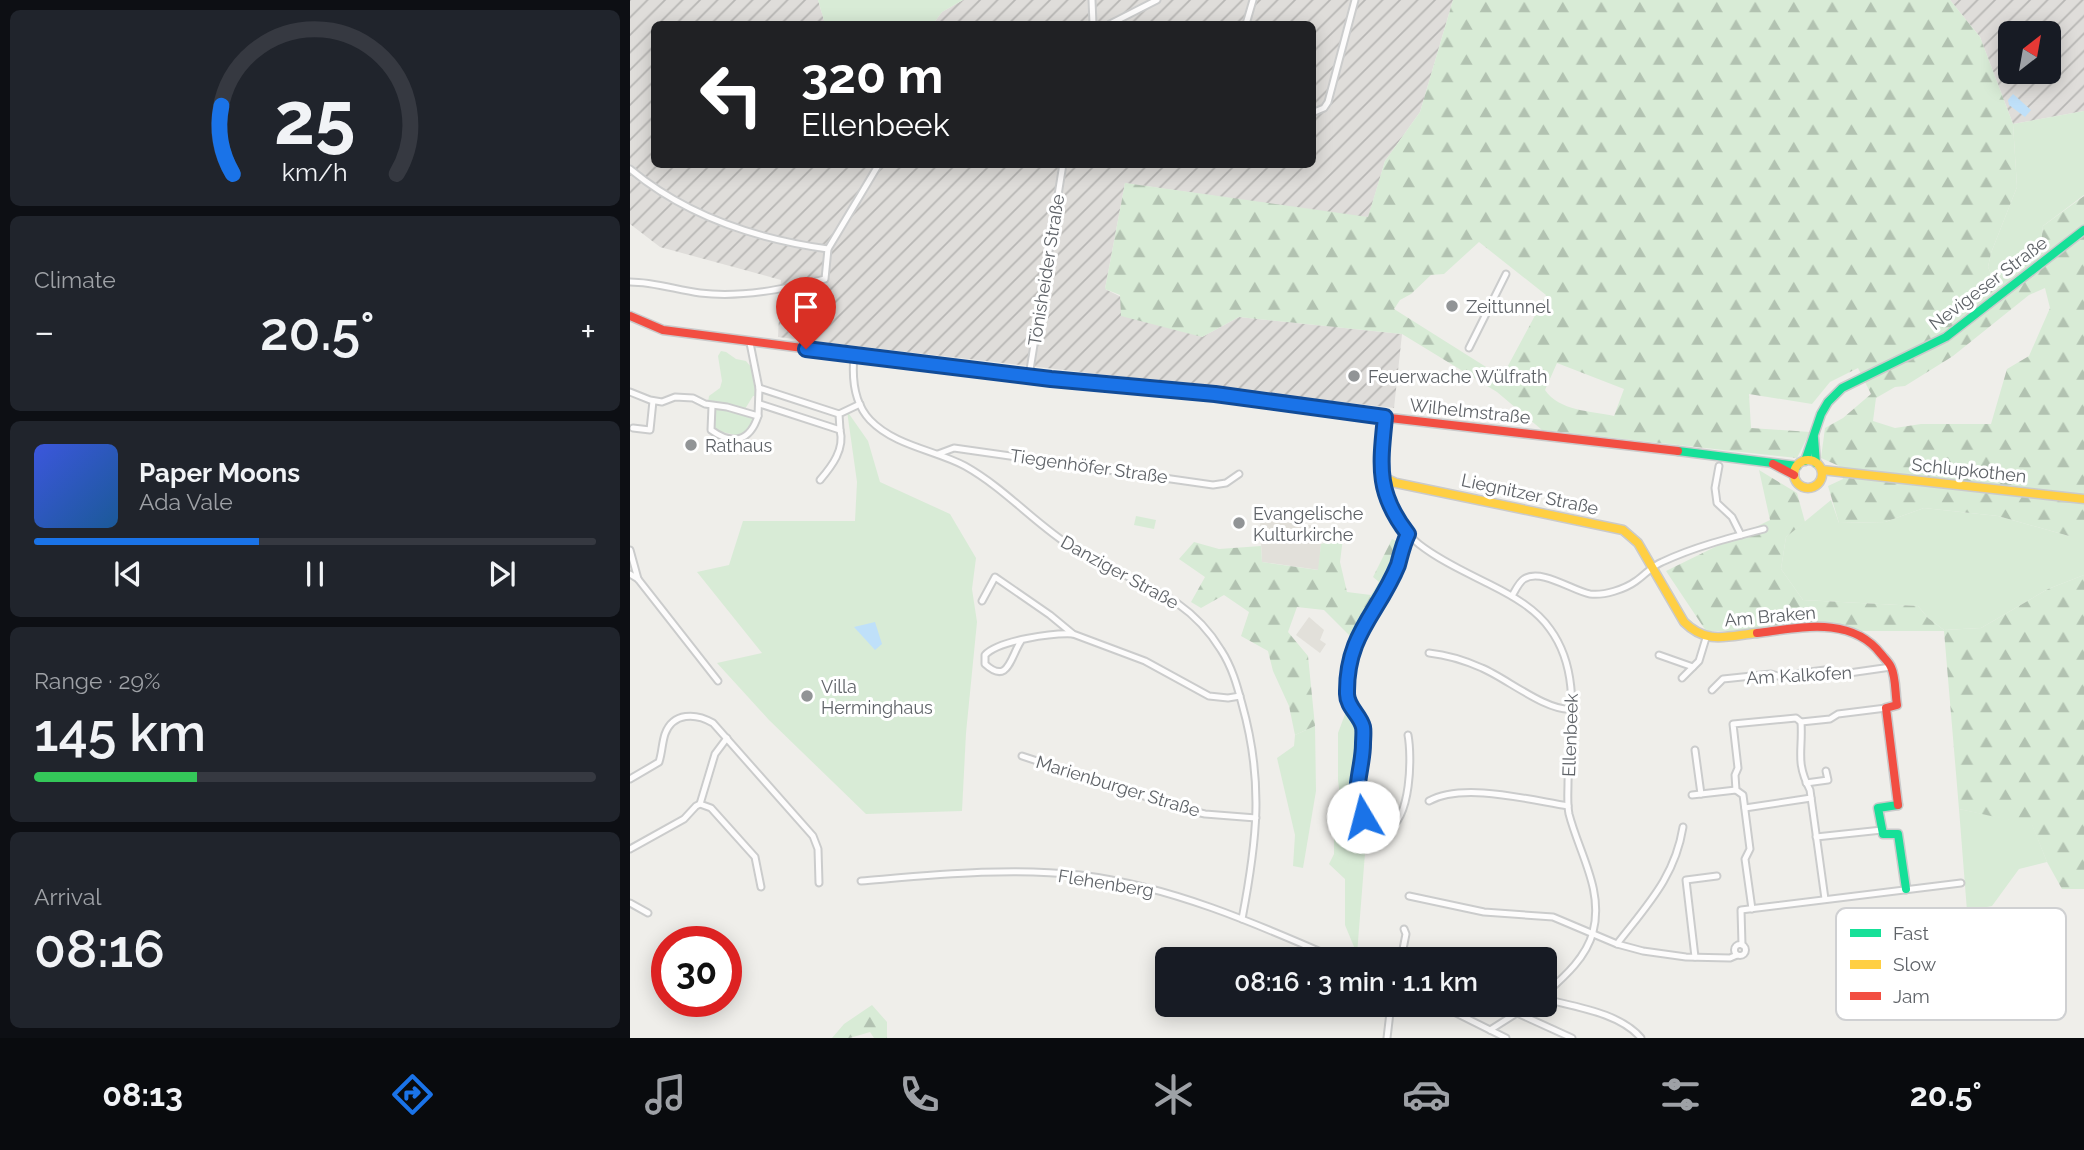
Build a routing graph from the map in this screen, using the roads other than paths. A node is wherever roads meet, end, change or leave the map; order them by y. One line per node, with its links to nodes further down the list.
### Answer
1 (1092, 0): 5 (street)
2 (1157, 0): 6 (street)
3 (1253, 0): 7 (street)
4 (1355, 0): 8 (street)
5 (1093, 21)
6 (1116, 21)
7 (1247, 21)
8 (1316, 111)
9 (877, 168): 13 (street)
10 (1062, 168): 20 (street, Tönisheider Straße)
11 (630, 169): 13 (street)
12 (2084, 230): 32 (main road, Nevigeser Straße)
13 (828, 249): 15 (street)
14 (1506, 274): 18 (street)
15 (630, 282)
16 (632, 319): 17 (main road, Wilhelmstraße)
17 (750, 343): 19 (main road, Wilhelmstraße); 21 (street)
18 (1469, 348)
19 (855, 355): 20 (main road, Wilhelmstraße); 25 (street)
20 (1028, 376): 29 (main road, Wilhelmstraße)
21 (759, 388): 24 (street); 27 (street)
22 (630, 392): 23 (street)
23 (653, 401): 26 (street); 30 (street)
24 (760, 404): 28 (street); 31 (street)
25 (860, 404): 27 (street); 33 (street, Danziger Straße)
26 (712, 406): 28 (street); 28 (street)
27 (839, 414): 31 (street)
28 (758, 416)
29 (1385, 417): 34 (main road, Wilhelmstraße); 38 (street, Ellenbeek)
30 (633, 428)
31 (840, 430): 39 (street)
32 (1813, 441): 34 (main road, Nevigeser Straße); 36 (main road, Nevigeser Straße)
33 (938, 454): 37 (street, Tiegenhöfer Straße); 60 (street, Danziger Straße)
34 (1800, 465): 36 (main road); 36 (main road)
35 (1719, 466): 43 (street)
36 (1819, 467): 40 (main road, Schlupkothen)
37 (1239, 474)
38 (1382, 477): 42 (street, Ellenbeek); 45 (main road, Liegnitzer Straße)
39 (820, 480)
40 (2084, 499)
41 (1764, 529): 43 (street)
42 (1408, 534): 48 (street, Ellenbeek); 64 (street)
43 (1741, 535): 45 (street)
44 (630, 550): 47 (street)
45 (1652, 568): 48 (street); 51 (main road, Am Braken)
46 (630, 574): 47 (street)
47 (638, 579): 58 (street)
48 (1511, 596): 62 (street, Ellenbeek)
49 (982, 601): 50 (street)
50 (1073, 634): 52 (street); 60 (street)
51 (1706, 638): 55 (street, Am Braken); 56 (main road, Am Braken)
52 (1021, 642): 52 (street)
53 (1429, 653): 62 (street)
54 (1659, 655): 55 (street)
55 (1693, 667): 57 (street, Am Braken)
56 (1891, 667): 59 (street, Am Kalkofen); 61 (main road)
57 (1682, 678)
58 (718, 681)
59 (1712, 690)
60 (1240, 696): 79 (street, Danziger Straße)
61 (1886, 708): 63 (street); 81 (main road)
62 (1572, 709): 77 (street, Ellenbeek)
63 (1801, 722): 70 (street); 71 (street)
64 (1408, 735)
65 (727, 738): 69 (street); 76 (street); 86 (street)
66 (1695, 750): 72 (street)
67 (1023, 756): 79 (street, Marienburger Straße)
68 (1826, 771): 70 (street)
69 (630, 779)
70 (1806, 783): 74 (street)
71 (1736, 790): 72 (street); 78 (street)
72 (1701, 794): 73 (street)
73 (1692, 795)
74 (1811, 797): 78 (street); 82 (street)
75 (1429, 801): 77 (street)
76 (700, 804): 83 (street); 88 (street)
77 (1568, 806): 97 (street, Ellenbeek)
78 (1745, 808): 93 (street)
79 (1256, 818): 95 (street, Danziger Straße)
80 (1683, 827): 98 (street)
81 (1882, 830): 82 (street); 89 (main road)
82 (1816, 837): 91 (street)
83 (630, 849)
84 (1717, 876): 101 (street)
85 (861, 881): 95 (street, Flehenberg)
86 (819, 883)
87 (1961, 883): 89 (street)
88 (761, 887)
89 (1906, 889): 91 (street)
90 (1409, 896): 97 (street)
91 (1825, 900): 93 (street)
92 (630, 903): 94 (street)
93 (1752, 909): 101 (street)
94 (648, 913)
95 (1242, 919): 99 (street, Flehenberg)
96 (1404, 929): 100 (street)
97 (1593, 932): 98 (street); 102 (street, Ellenbeek)
98 (1617, 944): 101 (street)
99 (1309, 947)
100 (1403, 947)
101 (1695, 957)
102 (1557, 985)
103 (1557, 1001): 112 (street, Ellenbeek)
104 (1389, 1017): 109 (street)
105 (1464, 1017): 108 (street)
106 (1511, 1017): 108 (street)
107 (1526, 1017): 111 (street)
108 (1490, 1030): 110 (street)
109 (1387, 1038)
110 (1506, 1038)
111 (1572, 1038)
112 (1641, 1038)

